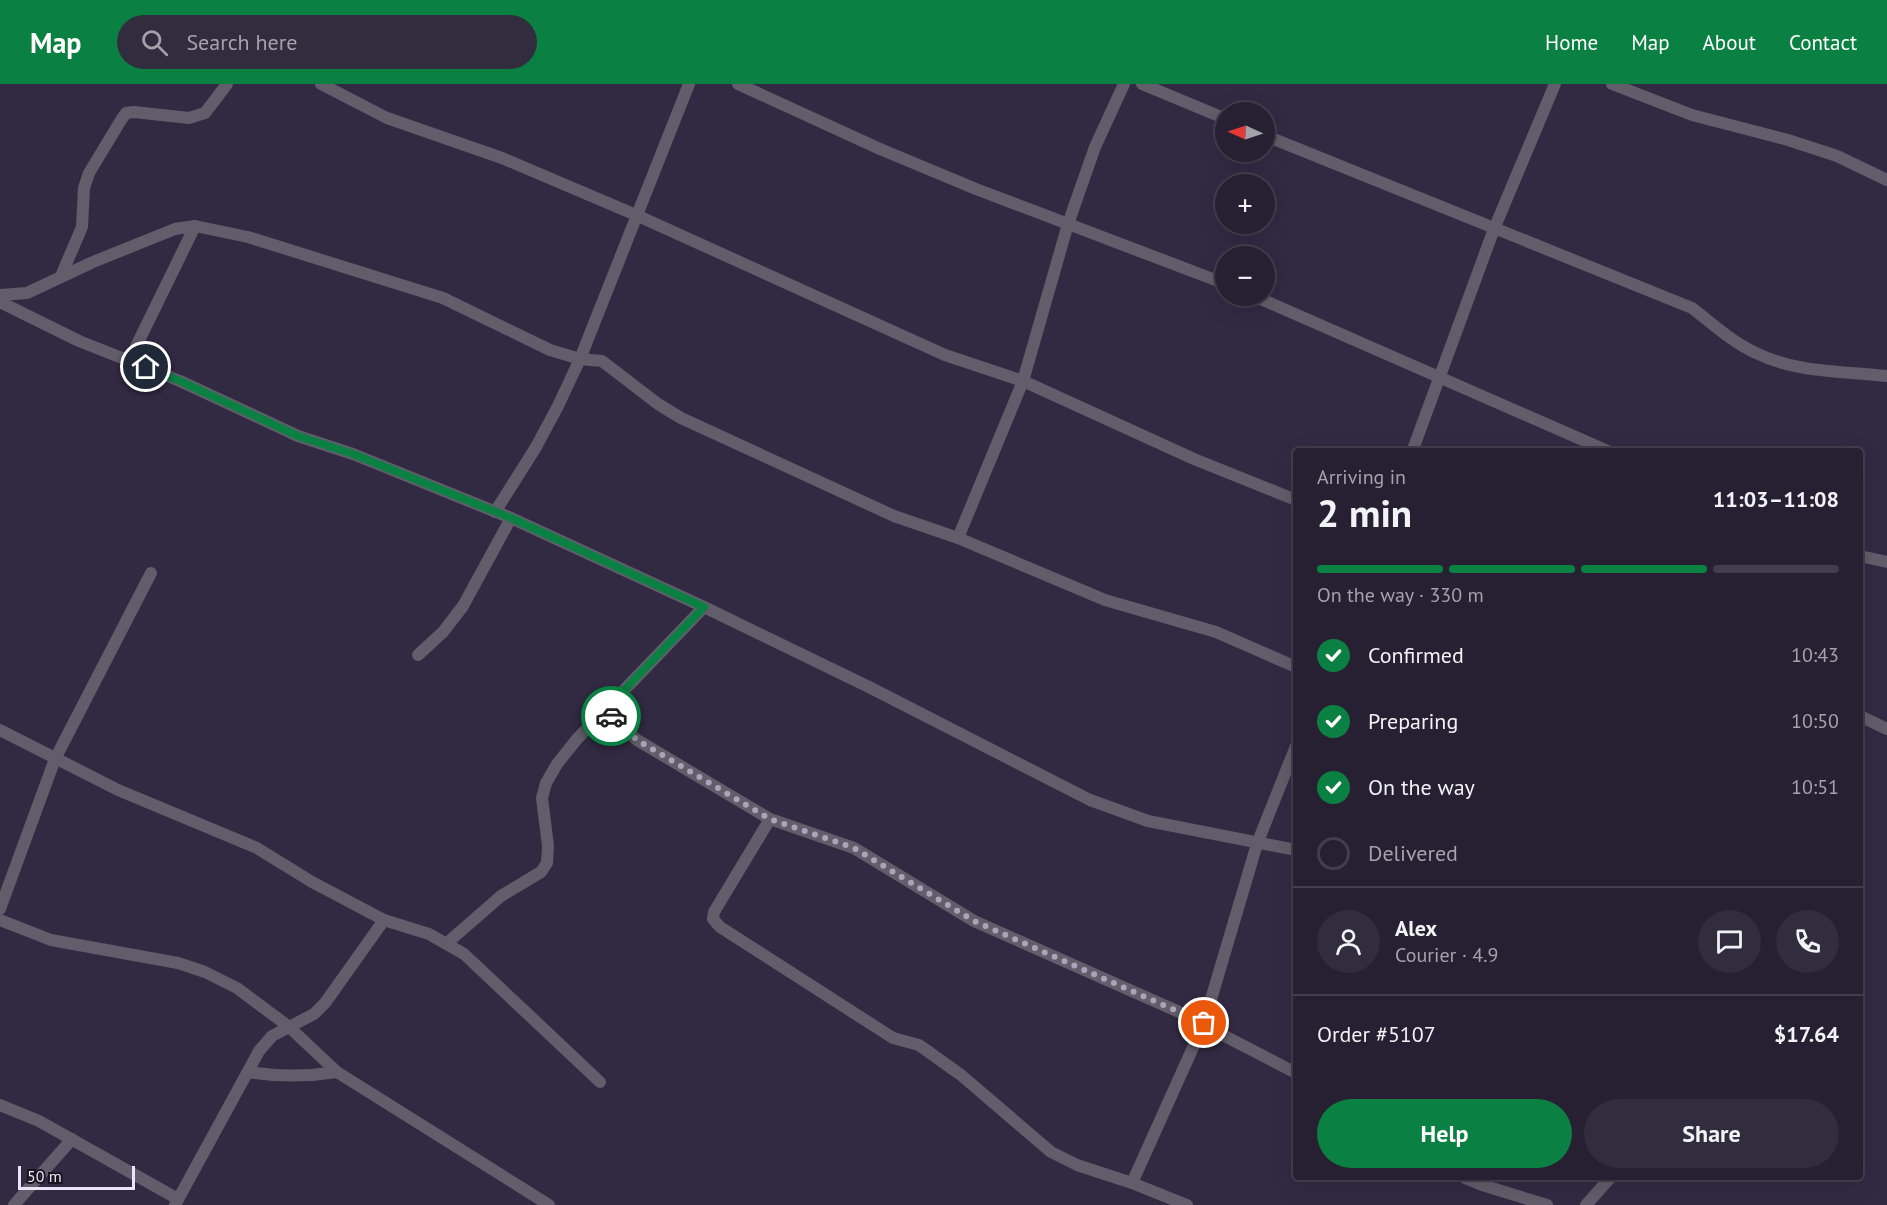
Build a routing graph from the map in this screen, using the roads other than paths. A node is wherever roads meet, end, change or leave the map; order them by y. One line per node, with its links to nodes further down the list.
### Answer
1 (227, 84): 16 (street)
2 (321, 84): 12 (street)
3 (689, 84): 12 (street)
4 (738, 84): 13 (street)
5 (1124, 84): 13 (street)
6 (1142, 84): 9 (street)
7 (1555, 84): 15 (street)
8 (1612, 84): 11 (street)
9 (1215, 114)
10 (1275, 139): 15 (street)
11 (1887, 180)
12 (636, 215): 21 (street); 25 (street)
13 (1068, 224): 17 (street); 25 (street)
14 (195, 226): 16 (street); 21 (street); 22 (street)
15 (1494, 229): 23 (street); 24 (street)
16 (62, 276): 18 (street)
17 (1215, 280)
18 (0, 295)
19 (0, 302): 22 (street)
20 (1275, 305): 24 (street)
21 (580, 358): 29 (street); 31 (street)
22 (129, 361): 29 (street)
23 (1887, 376)
24 (1438, 378): 26 (street); 27 (street)
25 (1023, 381): 28 (street); 31 (street)
26 (1413, 448)
27 (1601, 448)
28 (1293, 499)
29 (495, 512): 30 (street)
30 (511, 518): 35 (street); 36 (street)
31 (958, 538): 37 (street)
32 (1863, 557): 33 (street)
33 (1887, 562)
34 (151, 573): 43 (street)
35 (704, 607): 38 (street); 45 (street)
36 (418, 656)
37 (1293, 667)
38 (604, 711): 44 (street); 50 (street)
39 (1863, 717): 40 (street)
40 (1887, 729)
41 (0, 730): 43 (street)
42 (1293, 754): 45 (street)
43 (55, 759): 47 (street); 49 (street)
44 (770, 819): 51 (street); 61 (street)
45 (1257, 844): 46 (street); 51 (street)
46 (1293, 850)
47 (0, 909)
48 (0, 920): 52 (street)
49 (384, 920): 50 (street); 52 (street)
50 (447, 943): 56 (street)
51 (1204, 1023): 53 (street); 61 (street)
52 (288, 1026): 54 (street); 55 (street)
53 (1293, 1071)
54 (248, 1072): 55 (street); 62 (street)
55 (337, 1072): 64 (street)
56 (600, 1082)
57 (0, 1105): 58 (street)
58 (72, 1139): 62 (street); 63 (street)
59 (1470, 1180): 66 (street)
60 (1608, 1180): 67 (street)
61 (1132, 1183): 65 (street)
62 (176, 1202)
63 (14, 1205)
64 (549, 1205)
65 (1187, 1205)
66 (1547, 1205)
67 (1586, 1205)

